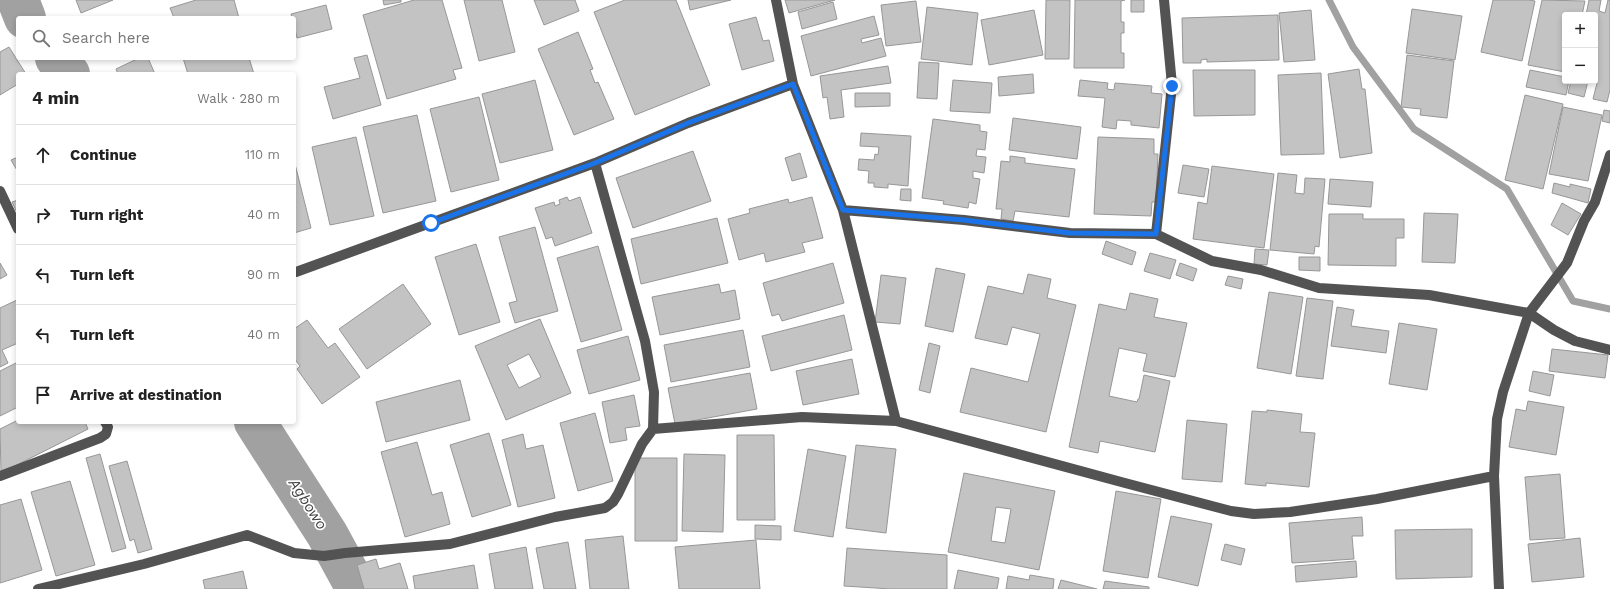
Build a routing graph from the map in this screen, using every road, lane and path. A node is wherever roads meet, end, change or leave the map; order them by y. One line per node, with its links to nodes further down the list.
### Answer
1 (776, 0): 3 (street)
2 (1164, 0): 9 (street)
3 (793, 84): 5 (street); 7 (street)
4 (1610, 155): 11 (street)
5 (595, 163): 10 (street); 15 (street)
6 (0, 191): 8 (street)
7 (843, 210): 9 (street); 13 (street)
8 (16, 225)
9 (1156, 234): 11 (street)
10 (296, 272)
11 (1529, 313): 12 (street); 17 (street)
12 (1610, 350)
13 (896, 421): 15 (street); 17 (street)
14 (106, 424): 16 (street)
15 (653, 429): 18 (street)
16 (0, 476)
17 (1494, 476): 19 (street)
18 (38, 589)
19 (1499, 589)

